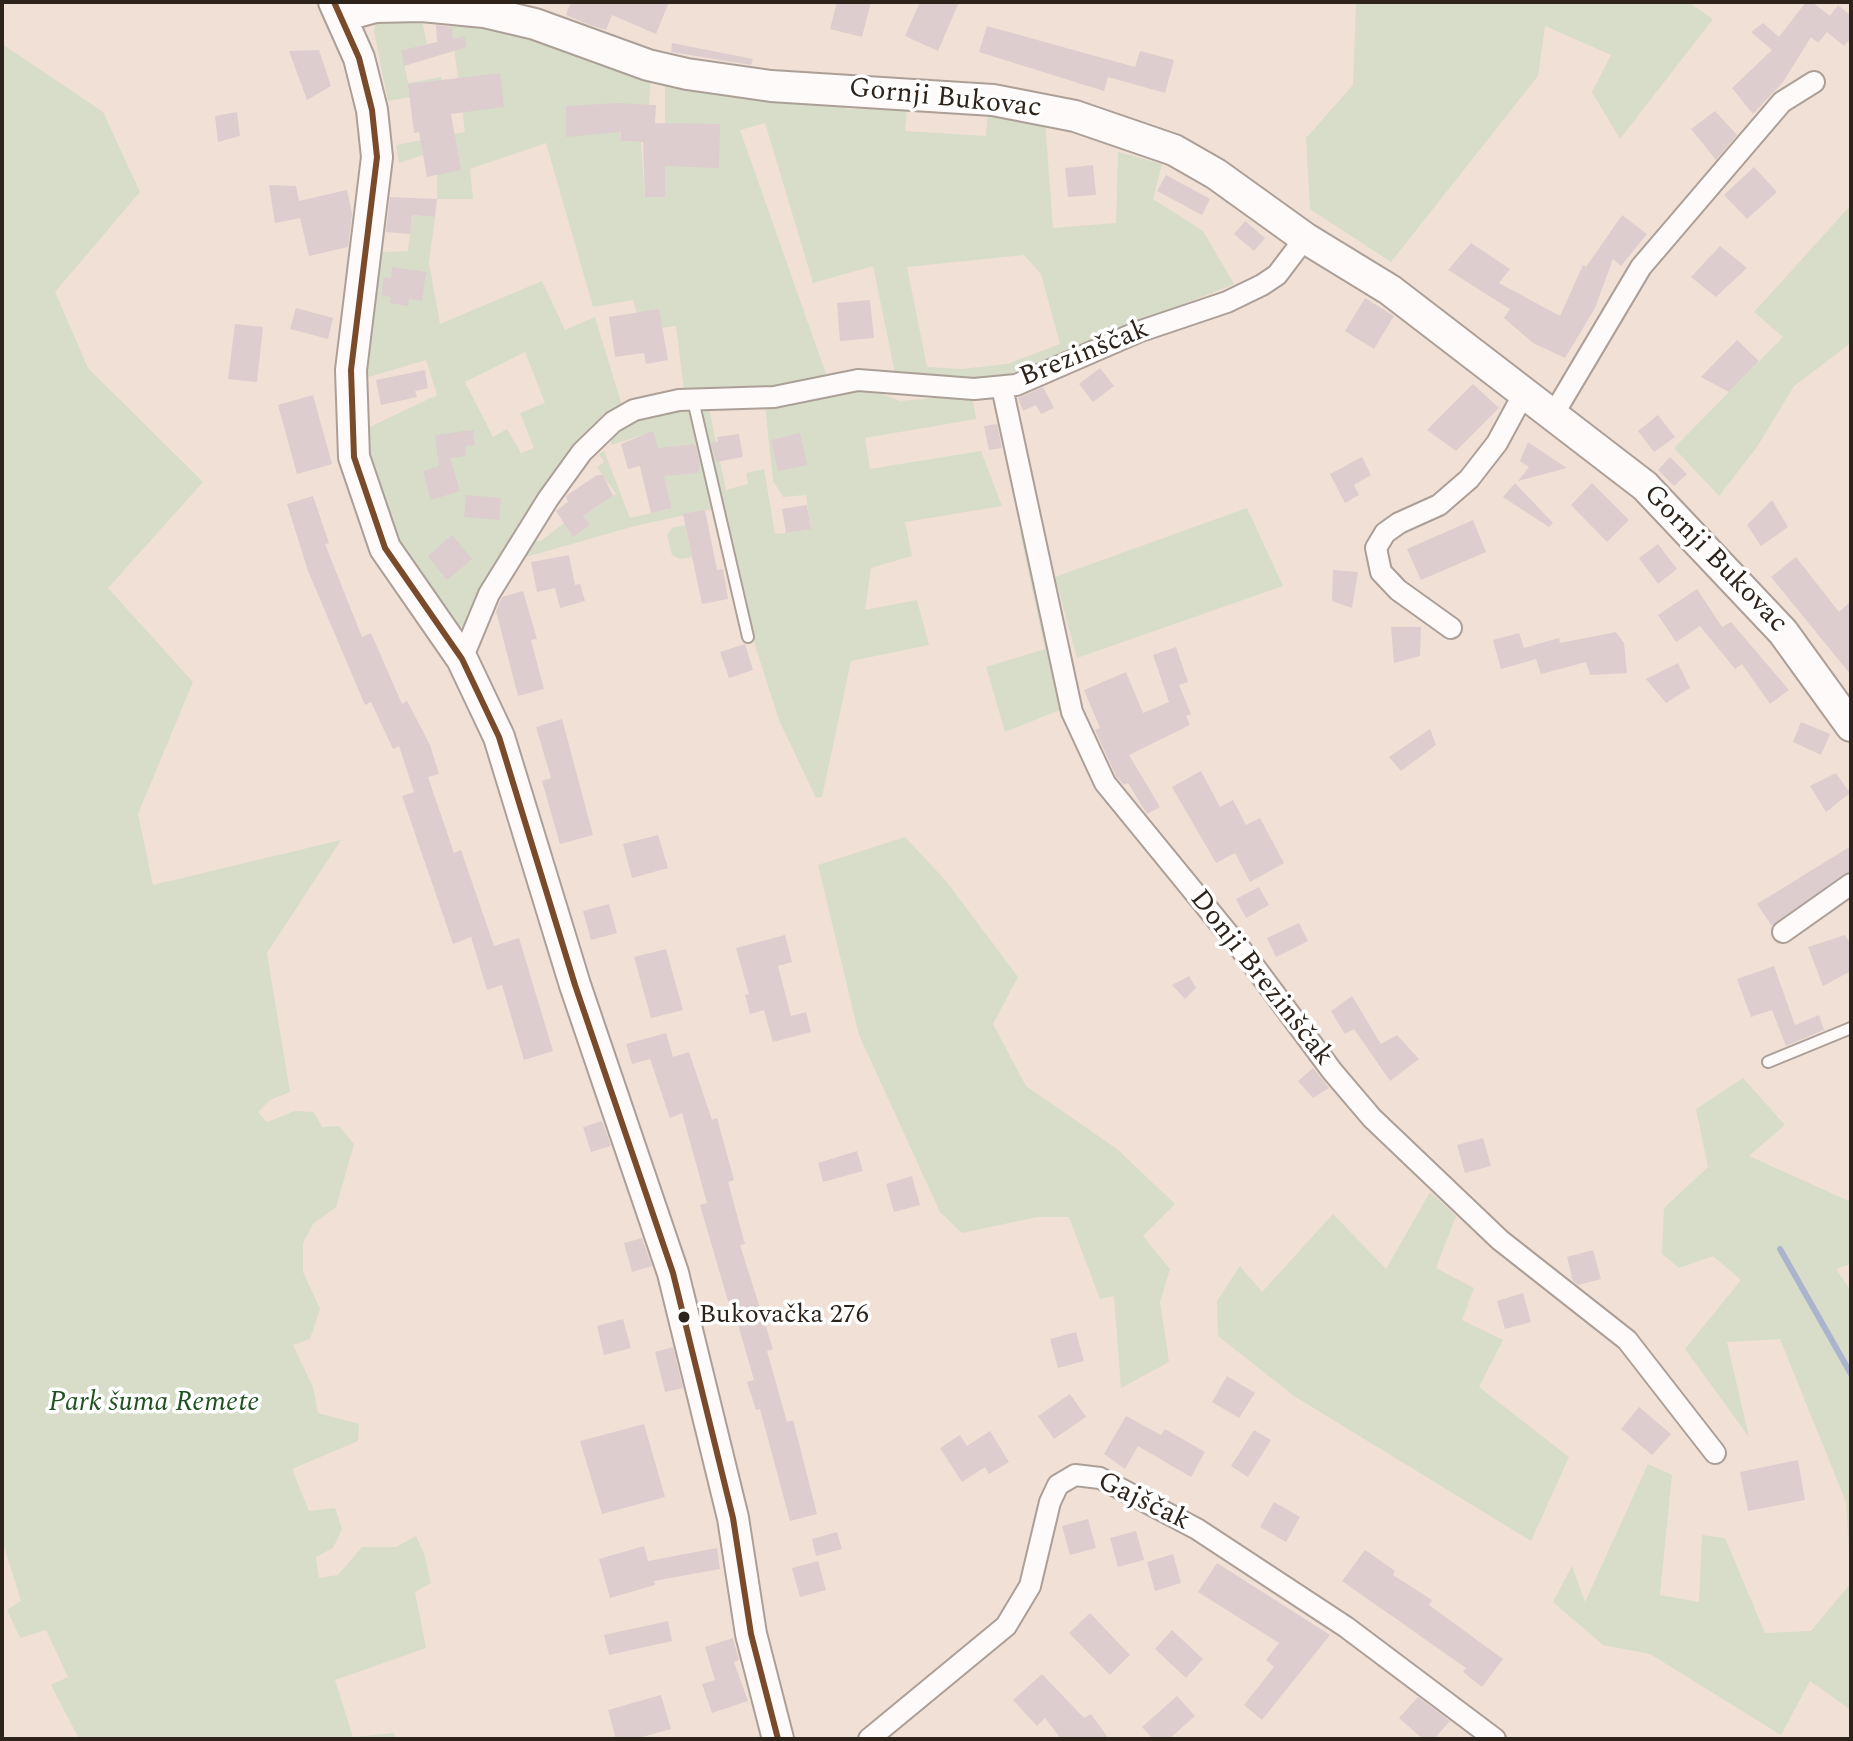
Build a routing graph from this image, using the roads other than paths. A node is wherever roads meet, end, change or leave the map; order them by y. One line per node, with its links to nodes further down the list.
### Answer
1 (338, 9): 3 (main road, Gornji Bukovac); 10 (main road)
2 (1814, 82): 7 (street)
3 (1305, 238): 4 (street, Brezinščak); 5 (main road, Gornji Bukovac)
4 (1002, 387): 6 (street, Brezinščak); 16 (street, Donji Brezinščak)
5 (1524, 393): 7 (main road, Gornji Bukovac); 8 (street)
6 (693, 400): 9 (lane); 10 (street, Brezinščak)
7 (1553, 415): 11 (main road, Gornji Bukovac)
8 (1451, 628)
9 (748, 637)
10 (462, 659): 17 (main road)
11 (1851, 726)
12 (1851, 884): 13 (street)
13 (1783, 932)
14 (1851, 1028): 15 (lane)
15 (1768, 1062)
16 (1715, 1453)
17 (778, 1739)
18 (869, 1739): 19 (street, Gajščak)
19 (1495, 1739)

